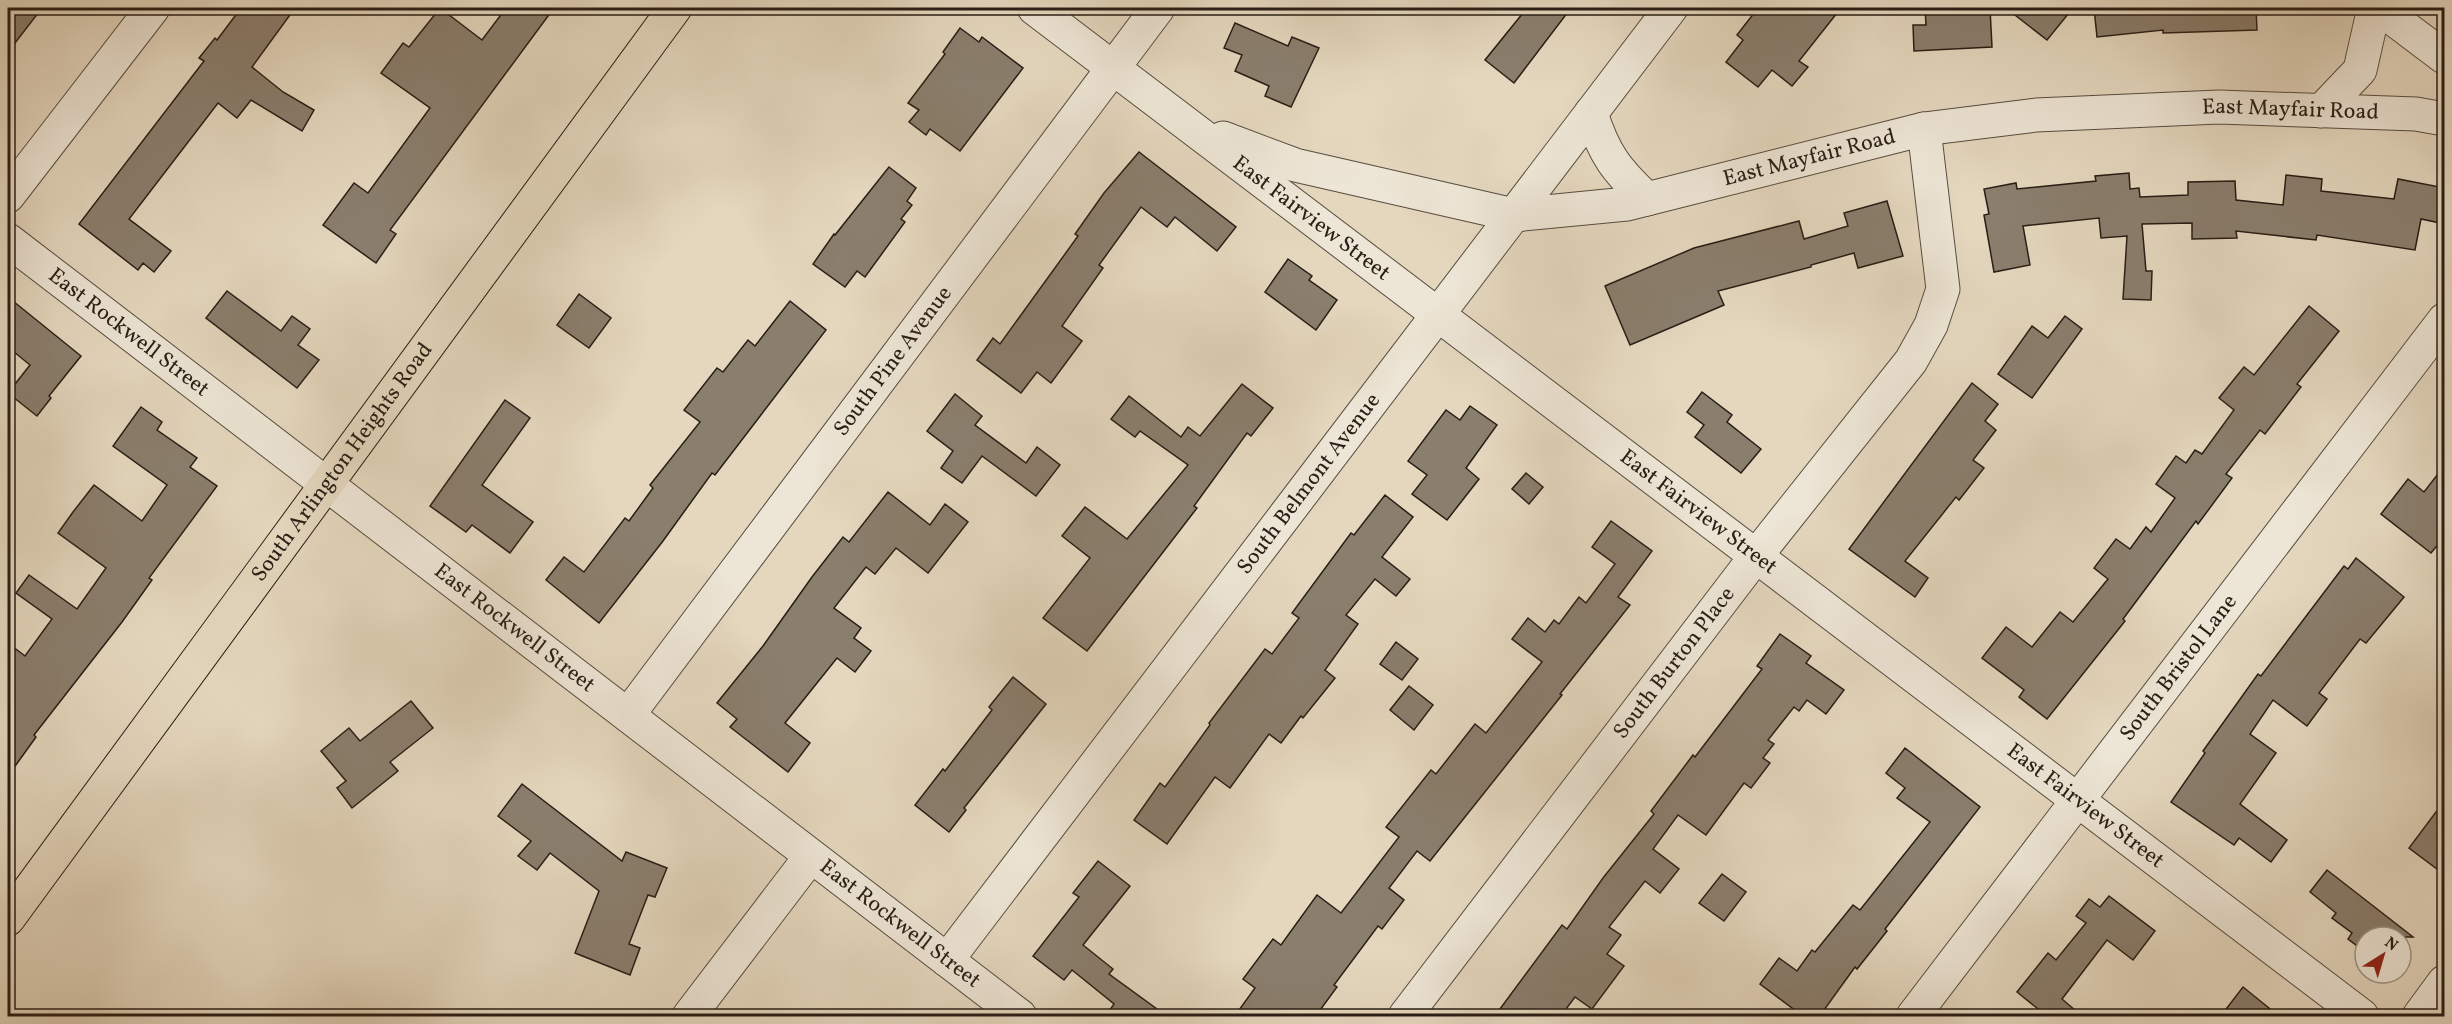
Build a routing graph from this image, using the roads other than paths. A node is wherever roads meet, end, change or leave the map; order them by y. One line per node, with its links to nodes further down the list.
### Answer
1 (153, 8): 15 (street)
2 (675, 8): 21 (main road, South Arlington Heights Road)
3 (1034, 8): 9 (street, East Fairview Street)
4 (1158, 8): 9 (street, South Pine Avenue)
5 (1671, 8): 11 (street, South Belmont Avenue)
6 (2374, 8): 10 (street)
7 (2379, 8): 8 (street)
8 (2445, 57)
9 (1112, 67): 13 (street, East Fairview Street); 23 (street, South Pine Avenue)
10 (2321, 111): 12 (street, East Mayfair Road); 14 (street, East Mayfair Road)
11 (1592, 113): 16 (street); 17 (street, South Belmont Avenue)
12 (2445, 118)
13 (1187, 124): 17 (street, East Mayfair Road); 19 (street, East Fairview Street)
14 (1924, 129): 16 (street, East Mayfair Road); 22 (street, South Burton Place)
15 (8, 196)
16 (1647, 199): 17 (street, East Mayfair Road)
17 (1514, 214): 19 (street, South Belmont Avenue)
18 (8, 240): 21 (street, East Rockwell Street)
19 (1439, 315): 22 (street, East Fairview Street); 27 (street, South Belmont Avenue)
20 (2445, 320): 24 (street, South Bristol Lane)
21 (326, 484): 23 (street, East Rockwell Street); 26 (main road, South Arlington Heights Road)
22 (1756, 556): 24 (street, East Fairview Street); 31 (street, South Burton Place)
23 (628, 715): 25 (street, East Rockwell Street)
24 (2078, 801): 32 (street, South Bristol Lane); 33 (street, East Fairview Street)
25 (811, 856): 27 (street, East Rockwell Street); 29 (street)
26 (8, 919)
27 (947, 960): 30 (street, East Rockwell Street)
28 (2445, 982): 34 (street)
29 (689, 1017)
30 (1020, 1017)
31 (1405, 1017)
32 (1913, 1017)
33 (2362, 1017)
34 (2419, 1017)

